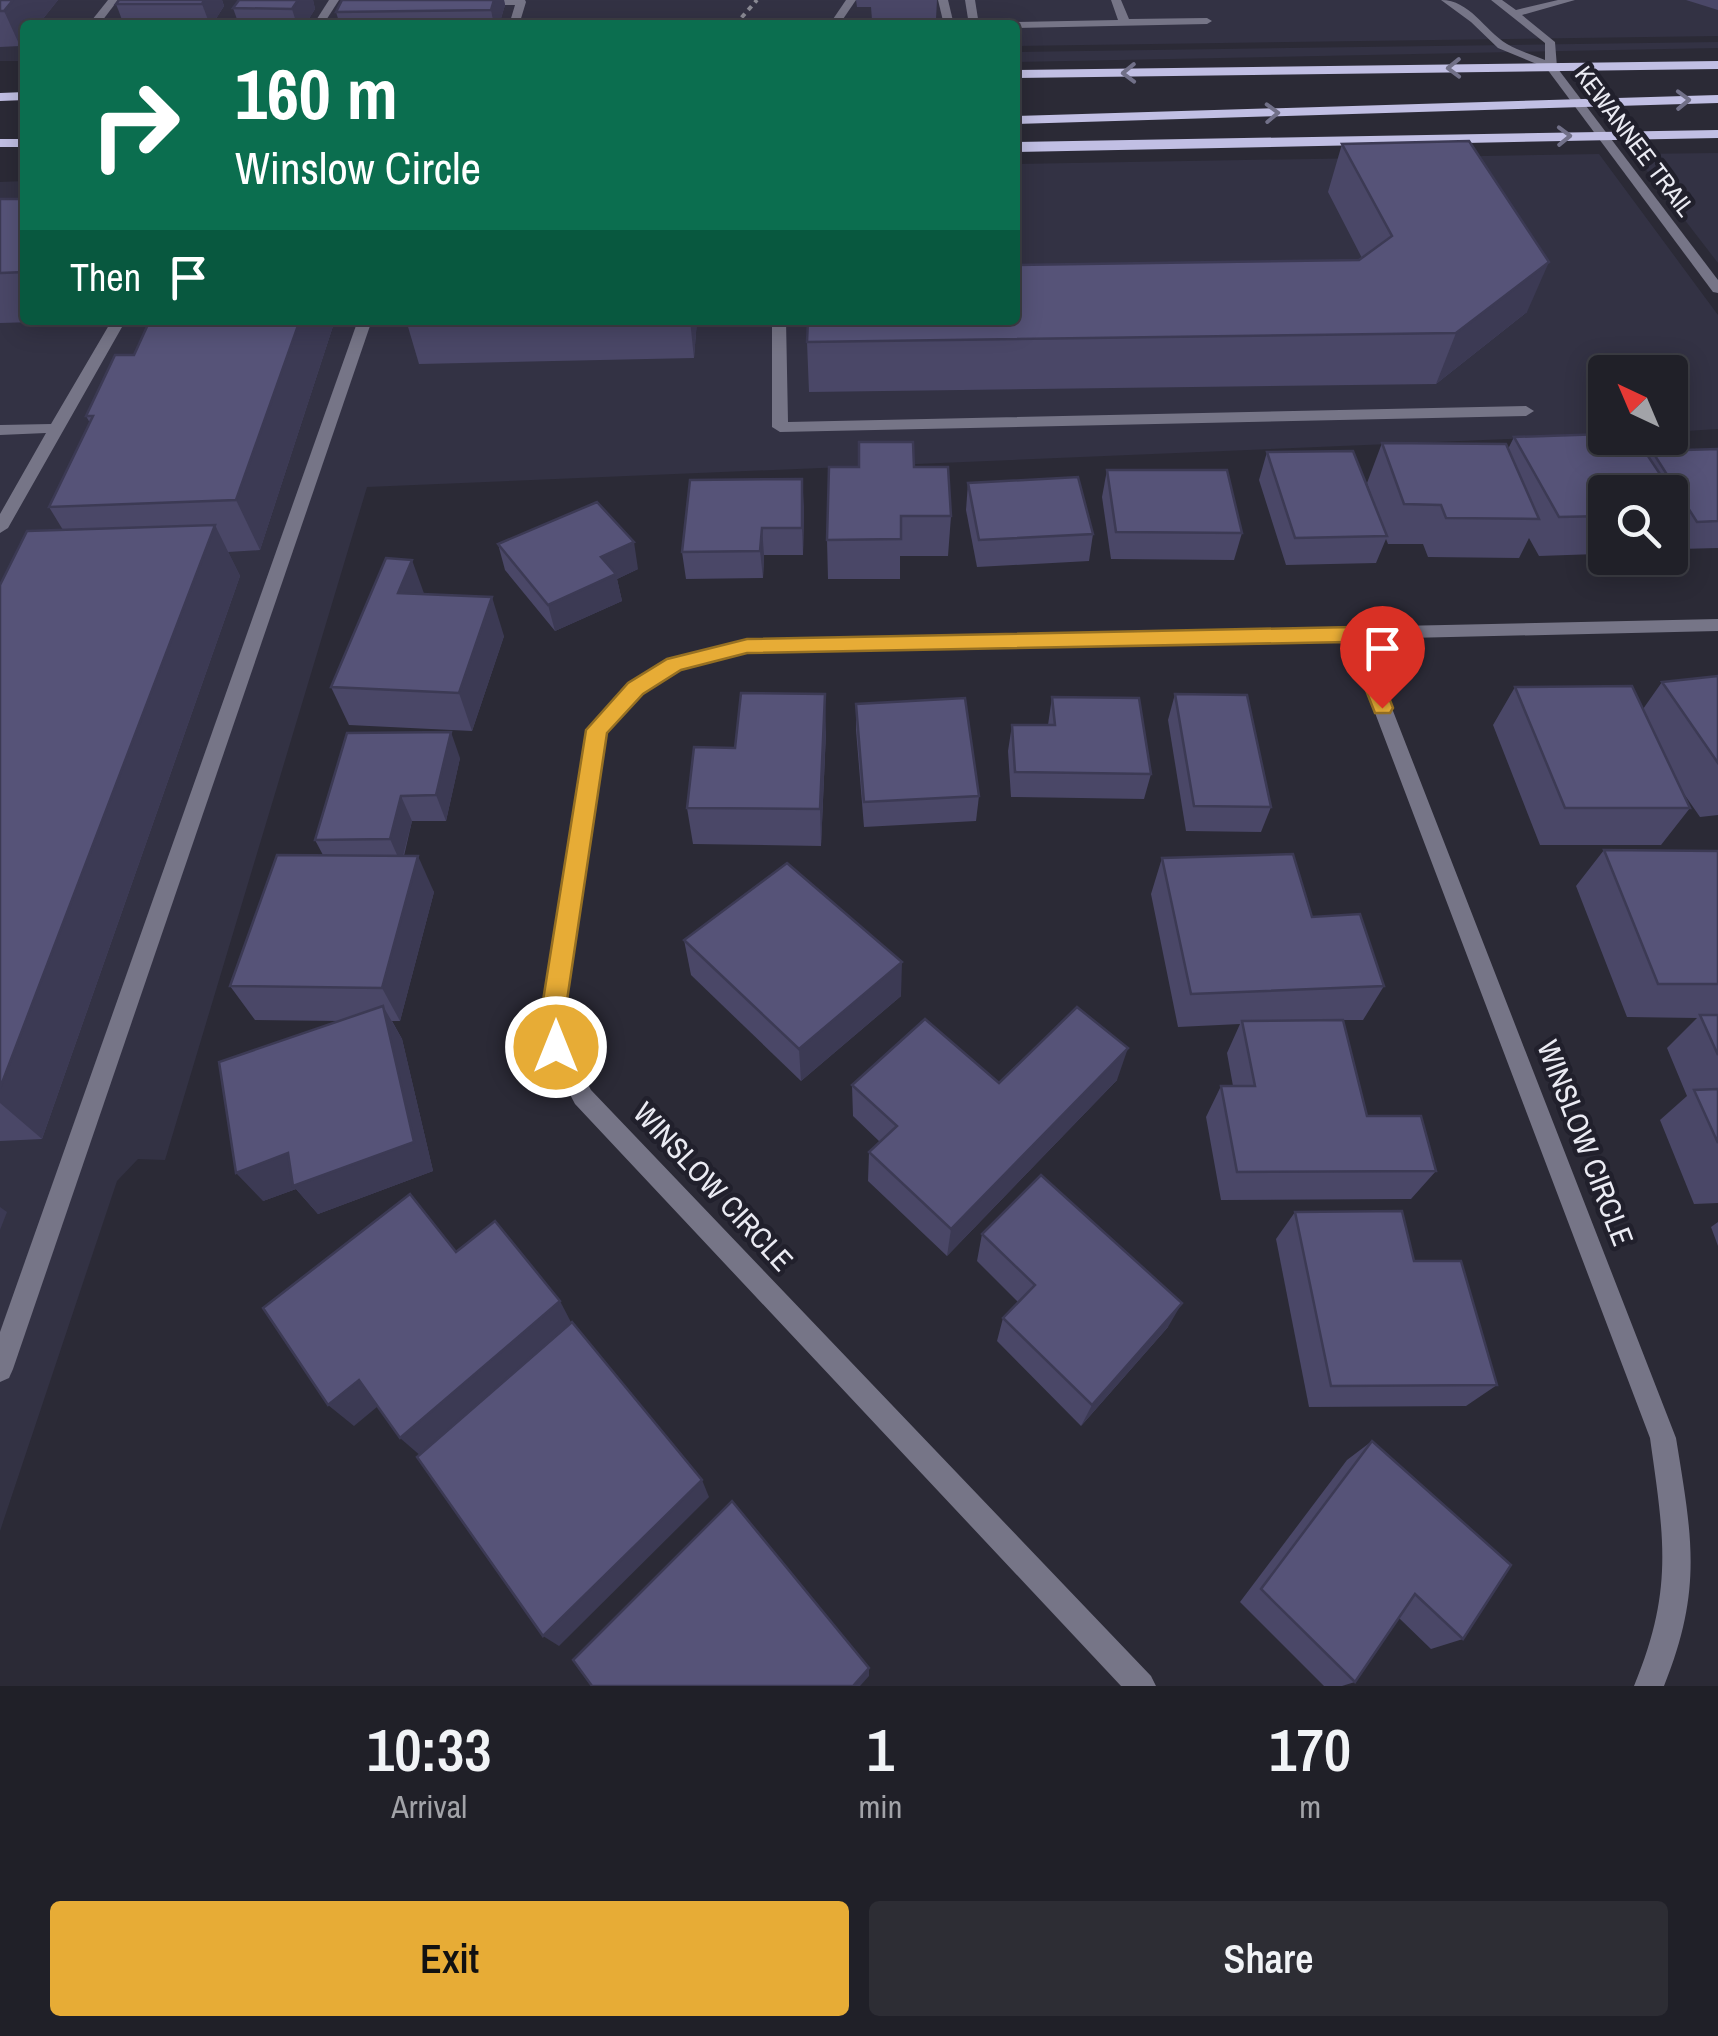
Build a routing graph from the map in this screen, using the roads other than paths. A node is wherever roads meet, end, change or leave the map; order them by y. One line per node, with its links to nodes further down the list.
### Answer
1 (113, 0): 11 (street)
2 (1116, 0): 15 (street)
3 (1446, 0): 18 (street)
4 (1496, 0): 10 (street, KEWANNEE TRAIL)
5 (1570, 0): 10 (street)
6 (333, 2): 8 (street)
7 (464, 3): 12 (street)
8 (350, 4)
9 (864, 7): 13 (street)
10 (1514, 14): 18 (street, KEWANNEE TRAIL)
11 (97, 20)
12 (516, 20)
13 (838, 20)
14 (1207, 21): 15 (street)
15 (1125, 22): 16 (street)
16 (1020, 25)
17 (1718, 64): 18 (main road)
18 (1551, 67): 19 (main road, one-way to 19); 21 (street, KEWANNEE TRAIL)
19 (1020, 74)
20 (1718, 99): 21 (main road, one-way to 20)
21 (1578, 102): 22 (main road, one-way to 21); 24 (street, KEWANNEE TRAIL)
22 (1020, 120)
23 (1718, 134): 24 (main road)
24 (1602, 135): 25 (main road, one-way to 24); 26 (street, KEWANNEE TRAIL)
25 (1020, 148)
26 (1718, 289)
27 (116, 325): 31 (street)
28 (363, 325): 36 (street)
29 (779, 325): 30 (street)
30 (1526, 411)
31 (56, 428): 32 (street); 33 (street)
32 (0, 430)
33 (0, 528)
34 (1718, 625): 35 (street, WINSLOW CIRCLE)
35 (1354, 634): 37 (street, WINSLOW CIRCLE); 38 (street, WINSLOW CIRCLE)
36 (0, 1369)
37 (1141, 1686)
38 (1649, 1686)

